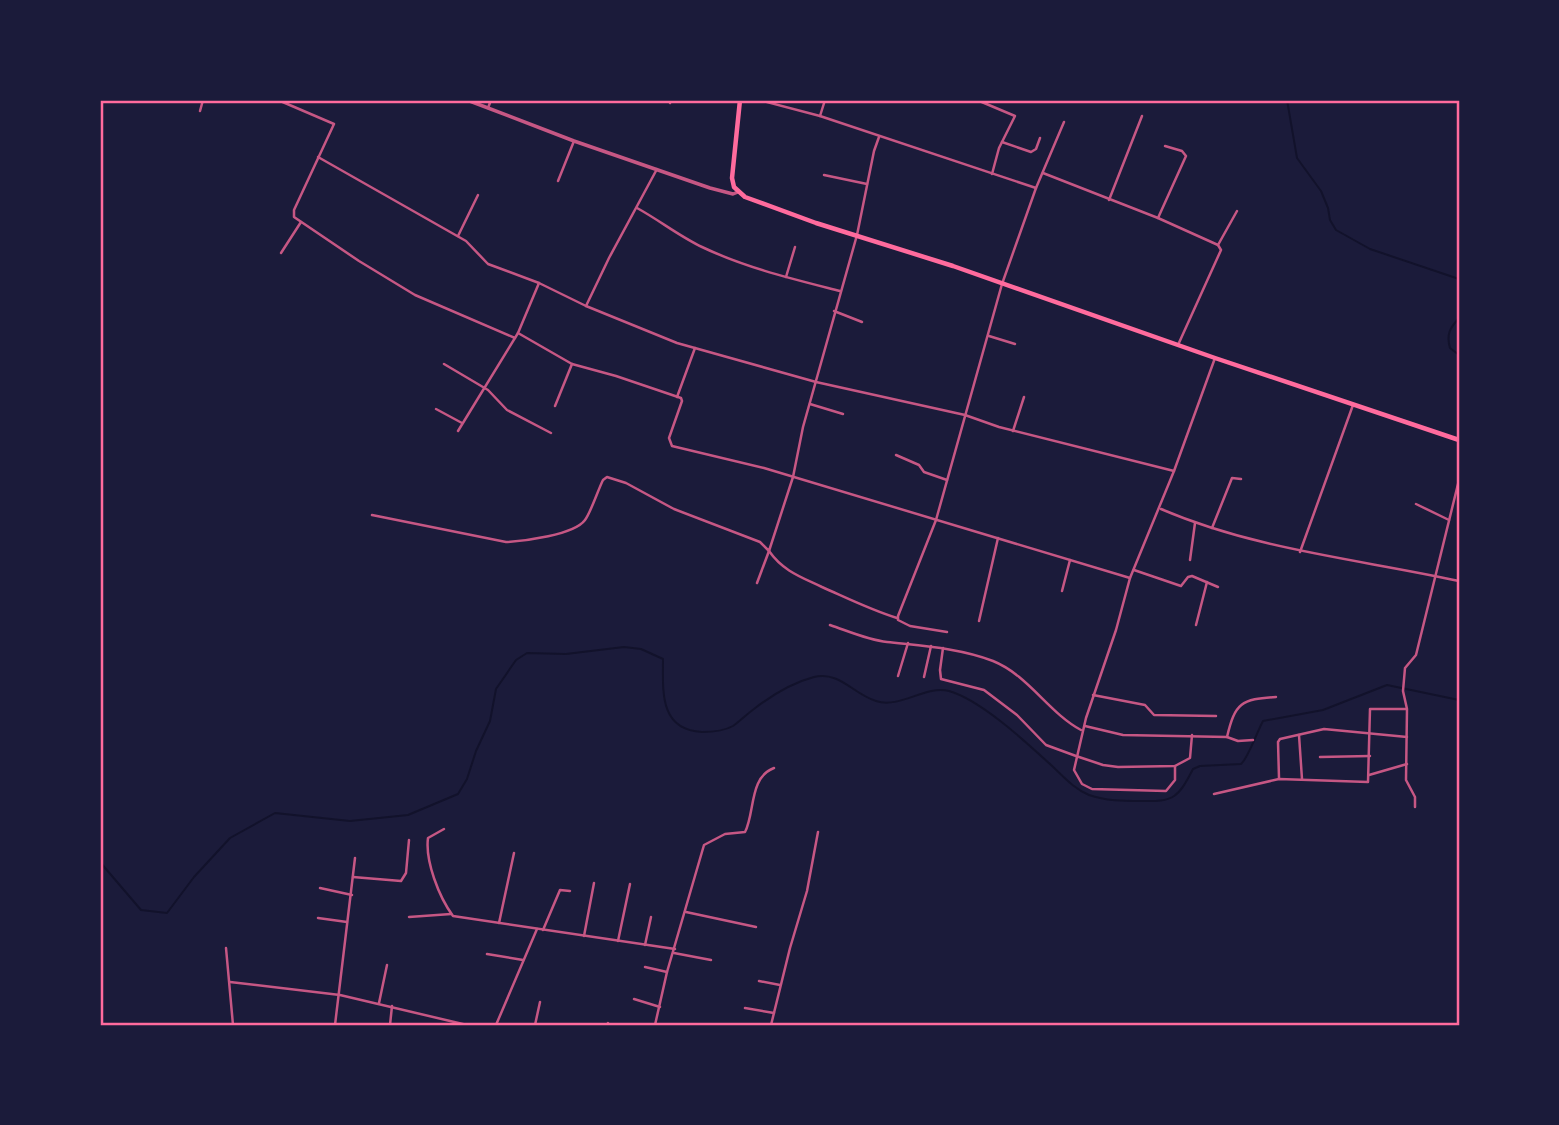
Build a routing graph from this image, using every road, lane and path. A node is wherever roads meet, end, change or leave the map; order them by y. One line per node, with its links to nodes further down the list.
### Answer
1 (204, 100): 10 (street)
2 (278, 100): 19 (street)
3 (467, 100): 9 (street)
4 (491, 100): 9 (street)
5 (740, 100): 27 (main road)
6 (759, 100): 11 (street)
7 (825, 100): 11 (street)
8 (976, 100): 17 (street)
9 (488, 108): 16 (street)
10 (200, 111)
11 (820, 116): 14 (street)
12 (1142, 116): 29 (street)
13 (1064, 122): 21 (street)
14 (879, 138): 22 (street); 25 (street)
15 (1040, 138): 17 (street)
16 (574, 141): 20 (street); 24 (street)
17 (1002, 142): 22 (street)
18 (1165, 146): 32 (street)
19 (318, 156): 33 (street); 35 (street)
20 (657, 169): 27 (street); 30 (street)
21 (1042, 173): 26 (street); 29 (street)
22 (992, 174): 26 (street)
23 (824, 175): 25 (street)
24 (558, 180)
25 (867, 184): 34 (street)
26 (1036, 188): 41 (street)
27 (738, 192): 34 (main road)
28 (478, 195): 35 (street)
29 (1109, 200): 32 (street)
30 (637, 208): 39 (street); 43 (street)
31 (1237, 211): 36 (street)
32 (1158, 219): 36 (street)
33 (301, 222): 38 (street); 48 (street)
34 (857, 235): 41 (main road); 42 (street)
35 (458, 236): 40 (street)
36 (1218, 245): 50 (street)
37 (796, 247): 39 (street)
38 (281, 253)
39 (786, 277): 42 (street)
40 (539, 283): 43 (street); 46 (street)
41 (1002, 284): 47 (street); 50 (main road)
42 (841, 291): 44 (street)
43 (586, 306): 51 (street)
44 (834, 311): 45 (street); 55 (street)
45 (862, 322)
46 (518, 333): 48 (street); 54 (street)
47 (989, 336): 49 (street); 64 (street)
48 (515, 338): 56 (street)
49 (1015, 344)
50 (1178, 345): 52 (main road)
51 (695, 348): 55 (street); 57 (street)
52 (1216, 358): 60 (main road); 71 (street)
53 (444, 364): 56 (street)
54 (572, 365): 57 (street); 61 (street)
55 (816, 382): 59 (street); 64 (street)
56 (483, 387): 65 (street); 68 (street)
57 (677, 397): 72 (street)
58 (1024, 397): 67 (street)
59 (810, 404): 63 (street); 72 (street)
60 (1353, 405): 69 (main road); 85 (street)
61 (555, 406)
62 (436, 408): 65 (street)
63 (843, 414)
64 (965, 415): 67 (street); 74 (street)
65 (462, 423): 66 (street)
66 (458, 431)
67 (1013, 431): 71 (street)
68 (551, 433)
69 (1459, 440)
70 (896, 455): 74 (street)
71 (1174, 471): 77 (street)
72 (793, 477): 79 (street); 84 (street)
73 (1241, 479): 82 (street)
74 (947, 480): 79 (street)
75 (1459, 480): 80 (street)
76 (1416, 505): 80 (street)
77 (1159, 508): 81 (street); 88 (street)
78 (372, 515): 84 (street)
79 (936, 520): 83 (street); 96 (street)
80 (1449, 520): 89 (street)
81 (1195, 523): 82 (street); 87 (street)
82 (1212, 528): 85 (street)
83 (998, 538): 86 (street); 97 (street)
84 (769, 551): 93 (street); 96 (street)
85 (1300, 552): 89 (street)
86 (1070, 560): 90 (street); 95 (street)
87 (1190, 560)
88 (1134, 570): 90 (street); 92 (street)
89 (1436, 576): 91 (street); 108 (street)
90 (1130, 578): 106 (street)
91 (1459, 581)
92 (1207, 582): 94 (street); 99 (street)
93 (757, 583)
94 (1218, 587)
95 (1062, 591)
96 (898, 618): 100 (street)
97 (979, 621)
98 (830, 625): 101 (street)
99 (1196, 625)
100 (947, 632)
101 (908, 643): 102 (street); 104 (street)
102 (931, 646): 103 (street); 105 (street)
103 (943, 648): 111 (street); 119 (street)
104 (898, 676)
105 (924, 677)
106 (1093, 695): 109 (street); 110 (street)
107 (1276, 697): 115 (street)
108 (1406, 709): 112 (street); 116 (street)
109 (1216, 716)
110 (1085, 726): 111 (street); 113 (street)
111 (1083, 731): 119 (street)
112 (1369, 734): 114 (street); 116 (street); 118 (street)
113 (1192, 735): 115 (street); 122 (street)
114 (1299, 735): 125 (street); 126 (street)
115 (1227, 737): 117 (street)
116 (1407, 737): 121 (street)
117 (1253, 740)
118 (1370, 756): 120 (street); 124 (street)
119 (1076, 757): 122 (street); 122 (street)
120 (1321, 757)
121 (1407, 765): 124 (street); 128 (street)
122 (1175, 766)
123 (774, 768): 140 (street)
124 (1369, 775): 126 (street)
125 (1279, 779): 126 (street); 127 (street)
126 (1301, 779)
127 (1214, 794)
128 (1415, 807)
129 (444, 829): 141 (street)
130 (818, 832): 163 (street)
131 (409, 840): 134 (street)
132 (514, 853): 146 (street)
133 (355, 858): 134 (street)
134 (353, 877): 139 (street)
135 (594, 884): 150 (street)
136 (630, 884): 151 (street)
137 (320, 888): 139 (street)
138 (570, 891): 149 (street)
139 (352, 895): 145 (street)
140 (687, 912): 147 (street); 154 (street)
141 (451, 914): 142 (street); 146 (street)
142 (409, 917)
143 (651, 917): 152 (street)
144 (318, 918): 145 (street)
145 (347, 922): 164 (street)
146 (499, 923): 148 (street)
147 (756, 928)
148 (537, 929): 149 (street); 156 (street)
149 (543, 930): 150 (street)
150 (583, 936): 151 (street)
151 (618, 941): 152 (street)
152 (645, 945): 154 (street)
153 (226, 948): 162 (street)
154 (674, 951): 157 (street); 160 (street)
155 (487, 954): 156 (street)
156 (523, 960): 176 (street)
157 (710, 960)
158 (387, 965): 167 (street)
159 (645, 967): 160 (street)
160 (667, 972): 169 (street)
161 (759, 981): 163 (street)
162 (230, 982): 164 (street); 172 (street)
163 (780, 985): 171 (street)
164 (340, 995): 167 (street); 173 (street)
165 (634, 999): 169 (street)
166 (540, 1002): 177 (street)
167 (379, 1003): 168 (street)
168 (393, 1006): 174 (street); 175 (street)
169 (660, 1007): 178 (street)
170 (746, 1008): 171 (street)
171 (774, 1013): 179 (street)
172 (233, 1025)
173 (335, 1025)
174 (390, 1025)
175 (467, 1025)
176 (496, 1025)
177 (534, 1025)
178 (655, 1025)
179 (771, 1025)

